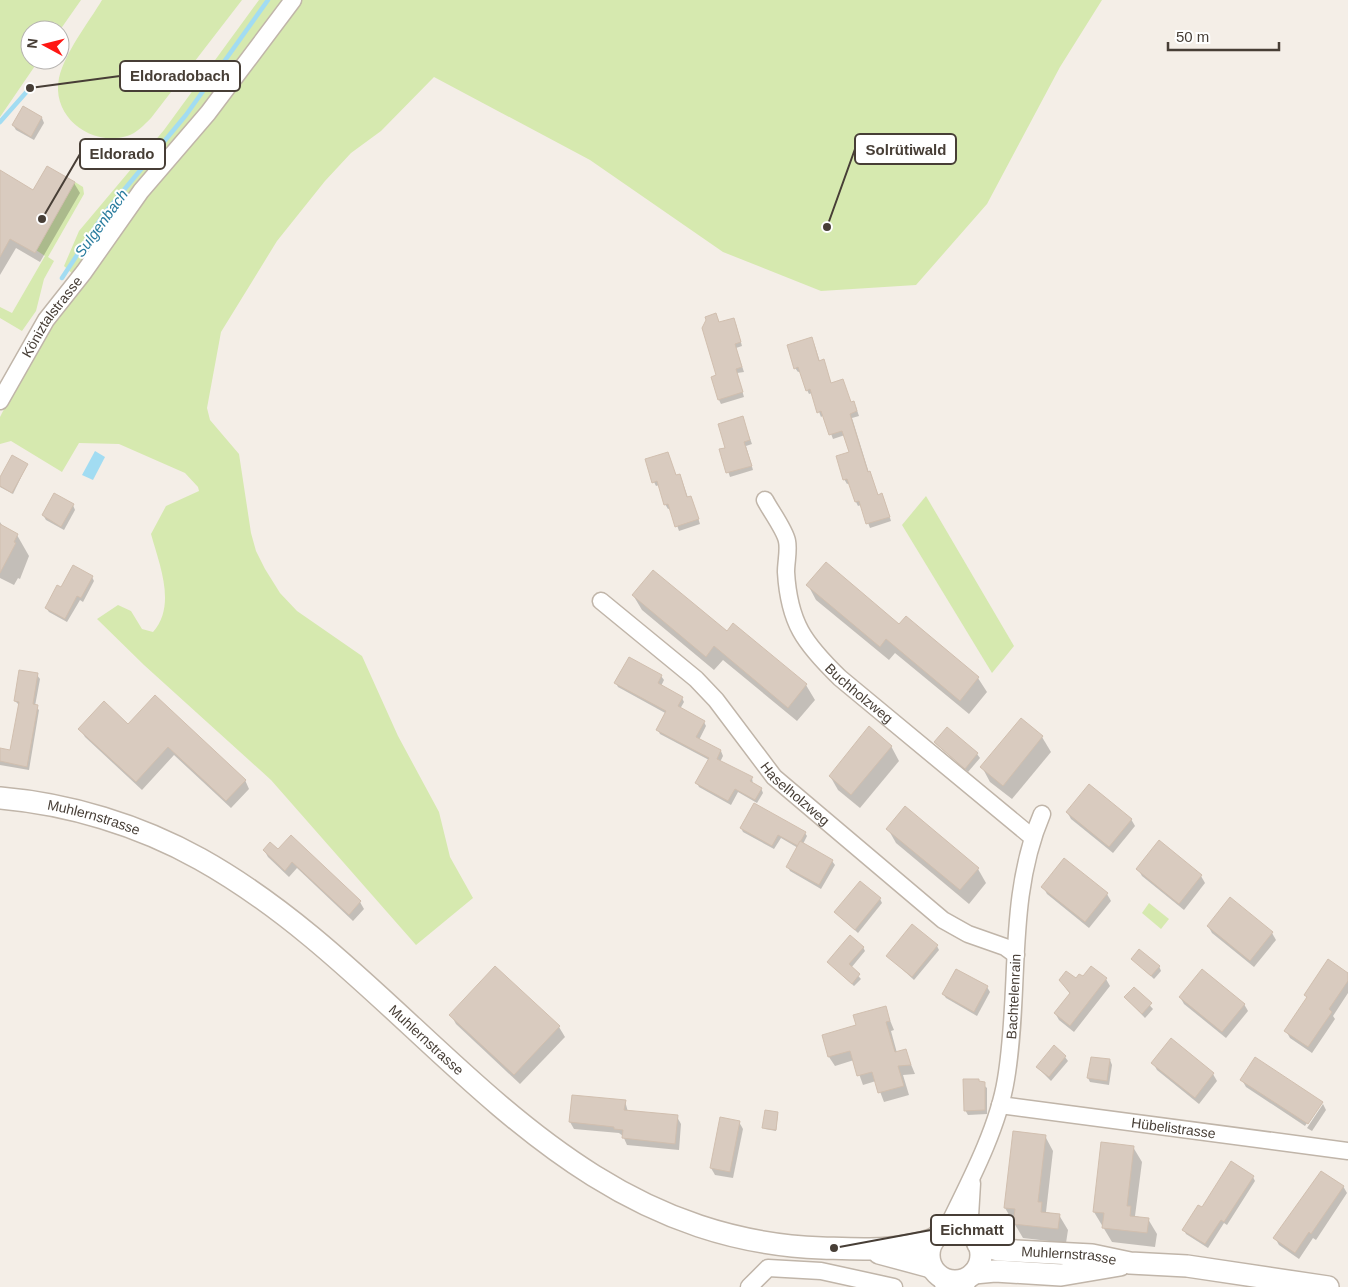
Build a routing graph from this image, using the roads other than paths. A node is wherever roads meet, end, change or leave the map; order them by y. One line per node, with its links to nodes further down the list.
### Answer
1 (293, 0): 2 (street, Köniztalstrasse)
2 (0, 401)
3 (765, 500): 7 (street, Buchholzweg)
4 (601, 601): 8 (street, Haselholzweg)
5 (0, 798): 14 (street, Muhlernstrasse)
6 (1042, 814): 7 (street, Bachtelenrain)
7 (1032, 837): 8 (street, Bachtelenrain)
8 (1016, 954): 9 (street, Bachtelenrain)
9 (1000, 1105): 10 (street, Hübelistrasse); 11 (street, Bachtelenrain)
10 (1348, 1151)
11 (973, 1176): 12 (street, Bachtelenrain); 13 (street, Bachtelenrain)
12 (940, 1234): 13 (street, Muhlernstrasse); 14 (street, Muhlernstrasse); 16 (street)
13 (974, 1238): 15 (street, Muhlernstrasse); 17 (street)
14 (866, 1250): 16 (street, Muhlernstrasse)
15 (1130, 1263): 17 (street, Muhlernstrasse); 20 (street, Muhlernstrasse)
16 (939, 1277): 17 (street, Muhlernstrasse)
17 (969, 1279)
18 (749, 1287): 19 (street)
19 (894, 1287)
20 (1328, 1287)

